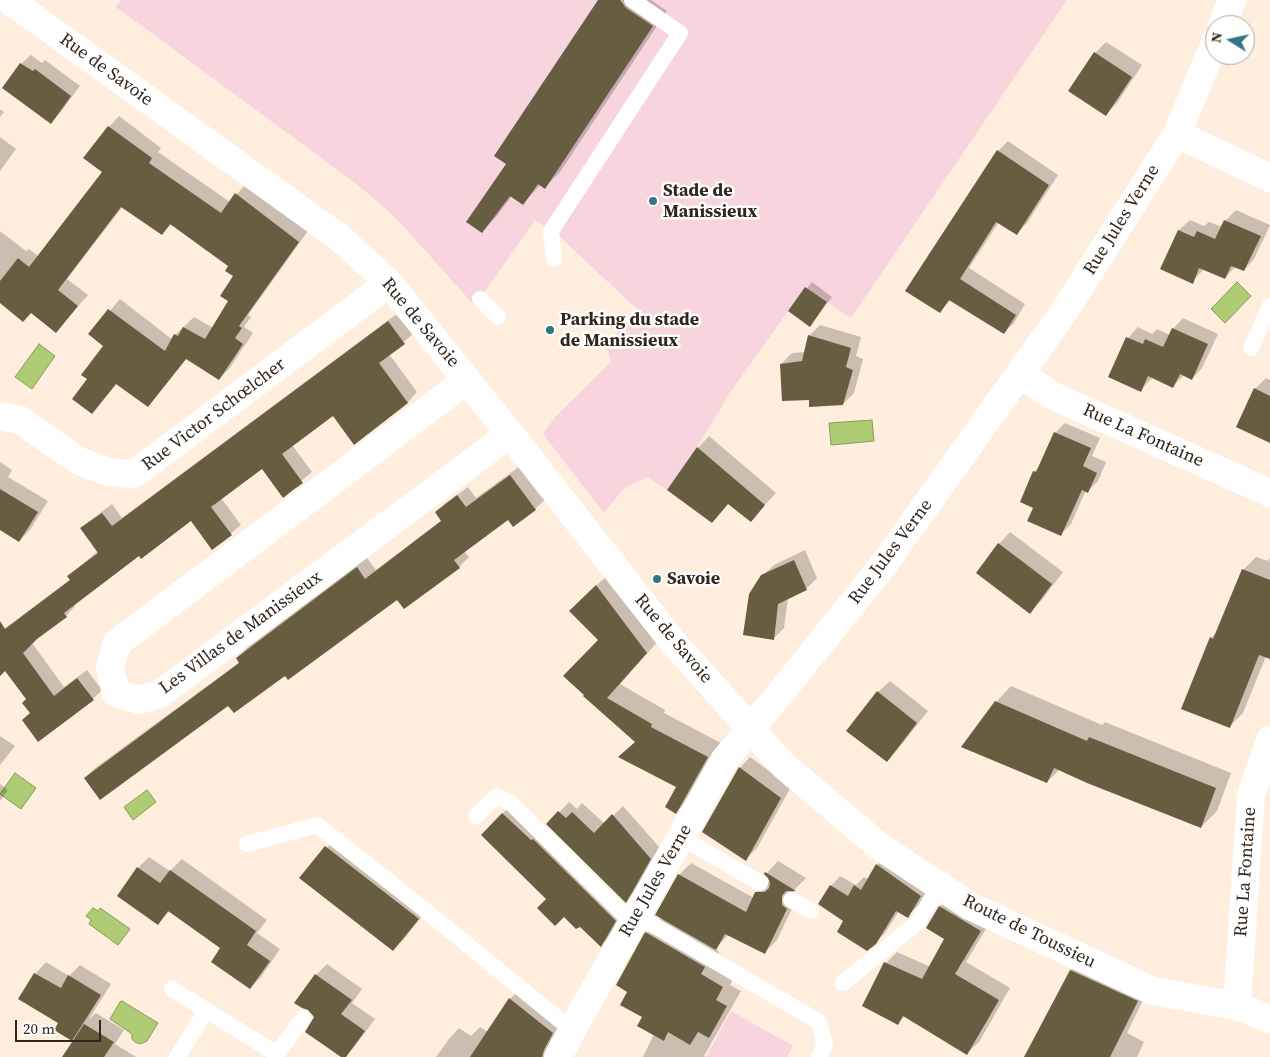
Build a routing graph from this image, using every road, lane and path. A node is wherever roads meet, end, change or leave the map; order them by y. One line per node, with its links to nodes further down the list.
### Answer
1 (8, 0): 9 (street, Rue de Savoie)
2 (632, 0): 8 (lane)
3 (1232, 0): 4 (street)
4 (1226, 15)
5 (1206, 65): 6 (street, Rue Jules Verne)
6 (1177, 134): 7 (street); 14 (street, Rue Jules Verne)
7 (1270, 178)
8 (554, 259)
9 (389, 283): 15 (street, Rue de Savoie); 16 (street, Rue Victor Schœlcher)
10 (480, 299): 12 (lane)
11 (1270, 306): 13 (lane)
12 (498, 317)
13 (1251, 348)
14 (1020, 374): 18 (street, Rue La Fontaine); 19 (street, Rue Jules Verne)
15 (467, 380): 17 (street, Rue de Savoie); 17 (street, Les Villas de Manissieux)
16 (0, 416)
17 (510, 434): 19 (street, Rue de Savoie)
18 (1270, 493)
19 (750, 730): 22 (street, Rue Jules Verne); 25 (street, Route de Toussieu)
20 (1270, 740): 31 (street, Rue La Fontaine)
21 (476, 816): 28 (lane)
22 (681, 837): 24 (lane); 28 (street, Rue Jules Verne)
23 (247, 844): 35 (lane)
24 (760, 883)
25 (939, 886): 29 (lane); 31 (street, Route de Toussieu)
26 (791, 900): 27 (lane)
27 (811, 911)
28 (634, 919): 35 (street, Rue Jules Verne); 38 (lane)
29 (843, 983)
30 (172, 989): 32 (lane)
31 (1237, 1006): 34 (street, Route de Toussieu)
32 (206, 1011): 33 (lane); 36 (lane)
33 (303, 1018)
34 (1270, 1019)
35 (572, 1030): 37 (street, Rue Jules Verne)
36 (177, 1057)
37 (558, 1057)
38 (819, 1057)

